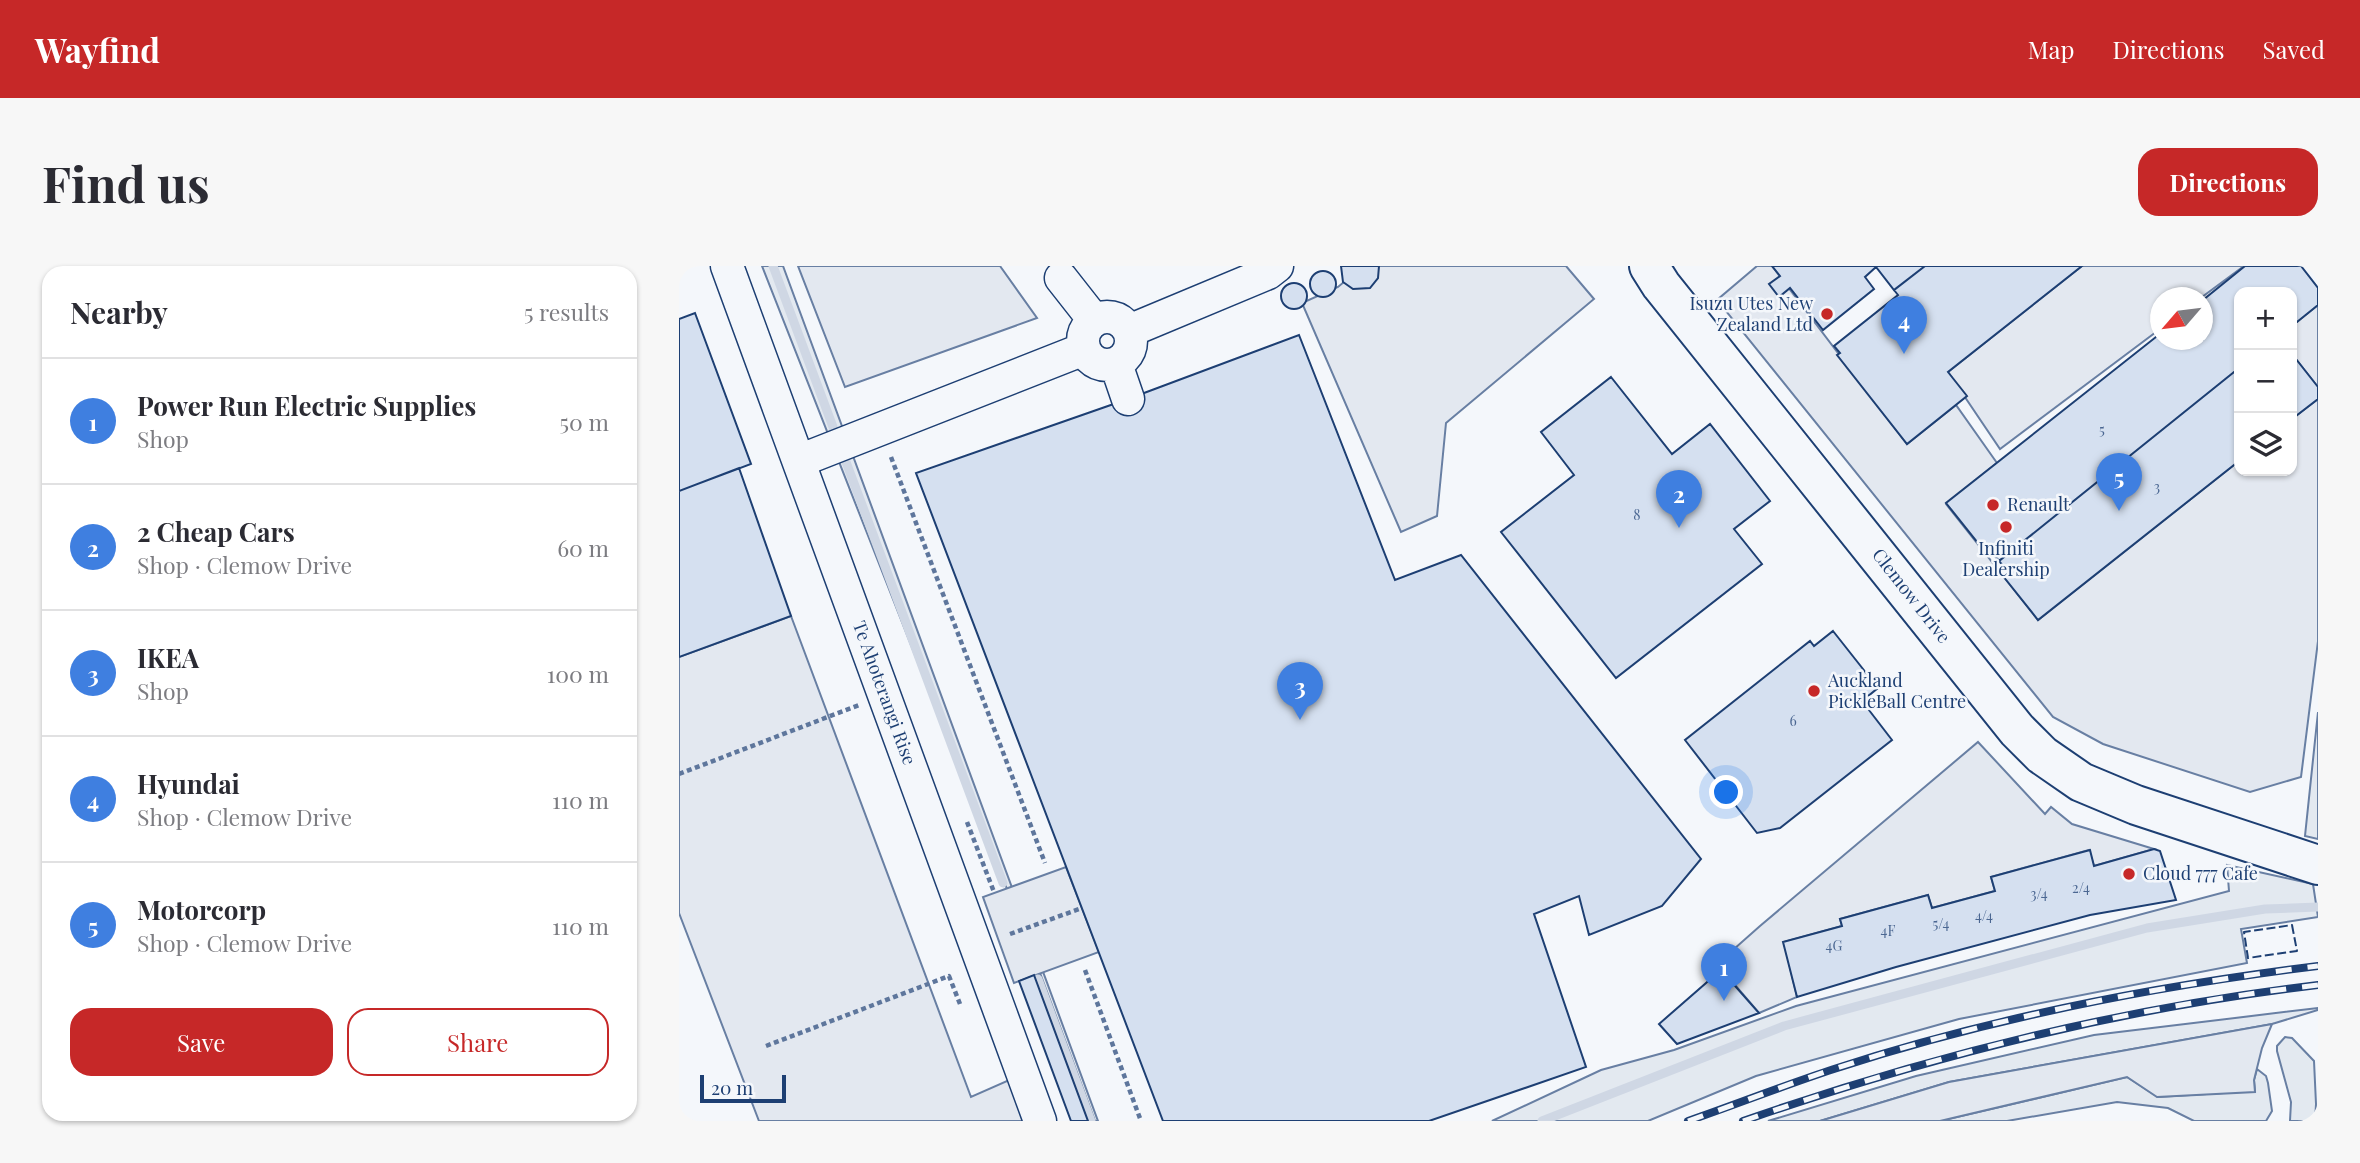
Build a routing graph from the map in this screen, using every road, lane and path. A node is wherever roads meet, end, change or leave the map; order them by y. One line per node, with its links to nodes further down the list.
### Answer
1 (727, 266): 10 (street, Te Ahoterangi Rise)
2 (1277, 266): 5 (street)
3 (1649, 266): 15 (main road, Clemow Drive)
4 (1061, 278): 6 (street)
5 (1129, 331): 6 (street); 7 (street)
6 (1089, 334): 7 (street); 9 (street)
7 (1116, 364): 8 (street)
8 (1128, 399)
9 (879, 443): 10 (street); 14 (path)
10 (799, 461): 22 (street, Te Ahoterangi Rise)
11 (863, 703): 12 (path)
12 (679, 774)
13 (967, 822): 16 (path)
14 (1045, 863)
15 (2318, 864)
16 (994, 892)
17 (1082, 908): 18 (path)
18 (1010, 934)
19 (1085, 970): 23 (path)
20 (960, 1004): 21 (path)
21 (766, 1046)
22 (1040, 1121)
23 (1141, 1121)

